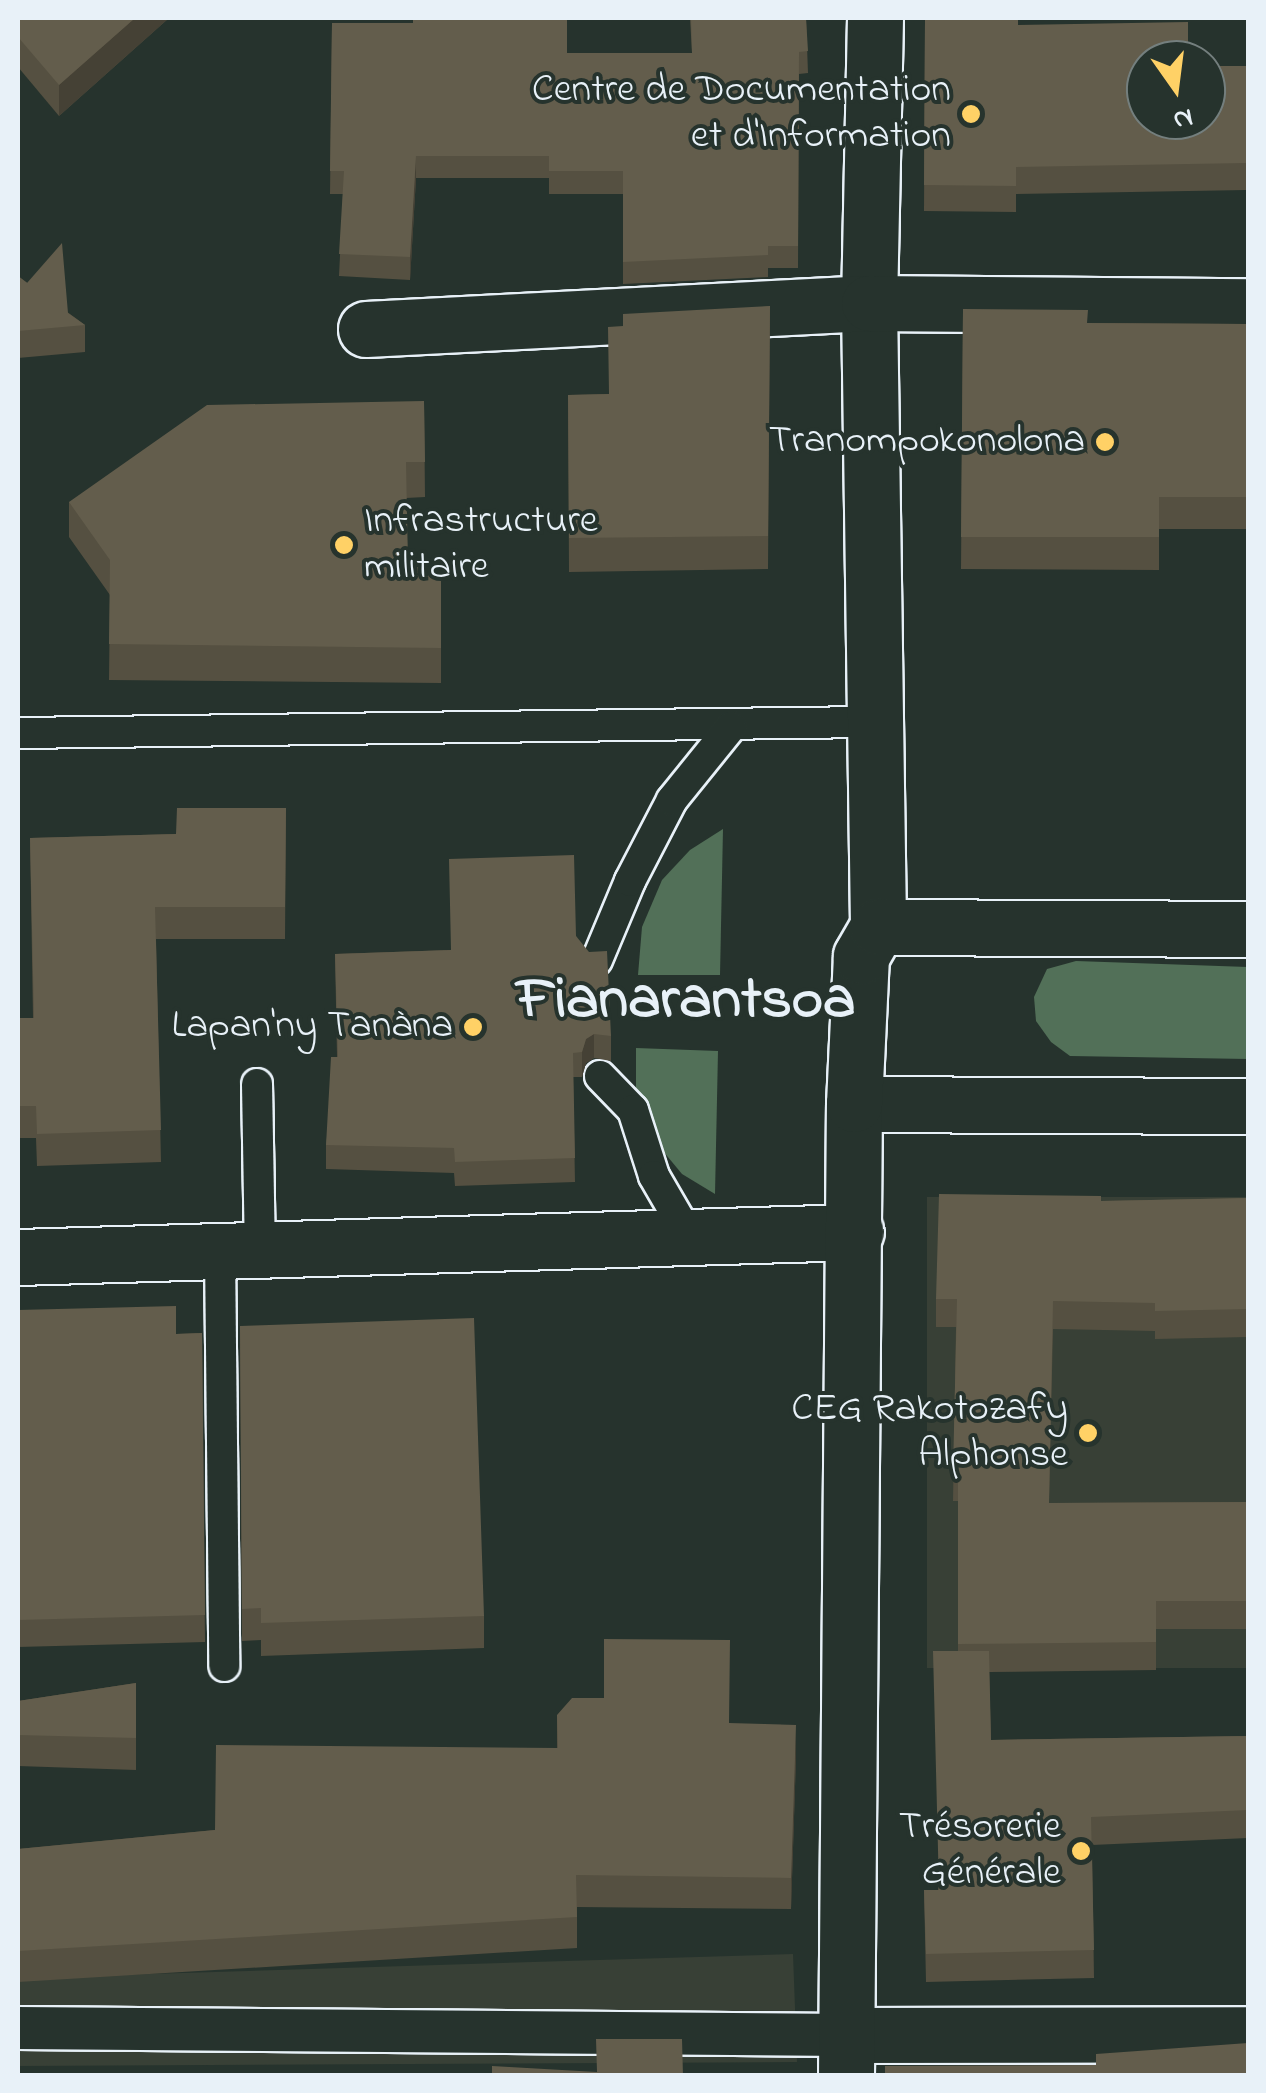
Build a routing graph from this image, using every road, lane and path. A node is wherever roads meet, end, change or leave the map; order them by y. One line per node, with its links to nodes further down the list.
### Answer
1 (875, 18): 2 (street)
2 (869, 302): 3 (street); 4 (street); 5 (street)
3 (1248, 306)
4 (366, 329)
5 (874, 722): 6 (lane); 8 (street)
6 (730, 727): 7 (lane); 10 (lane)
7 (18, 733)
8 (878, 926): 9 (street); 13 (street)
9 (1248, 929)
10 (596, 960)
11 (600, 1076): 16 (lane)
12 (257, 1084): 17 (lane)
13 (854, 1104): 14 (street); 15 (street)
14 (1248, 1106)
15 (856, 1232): 16 (street); 22 (street)
16 (690, 1238): 17 (street)
17 (240, 1251): 18 (street); 19 (lane)
18 (18, 1257)
19 (224, 1666)
20 (18, 2028): 22 (street)
21 (1248, 2034): 22 (street)
22 (846, 2055)

